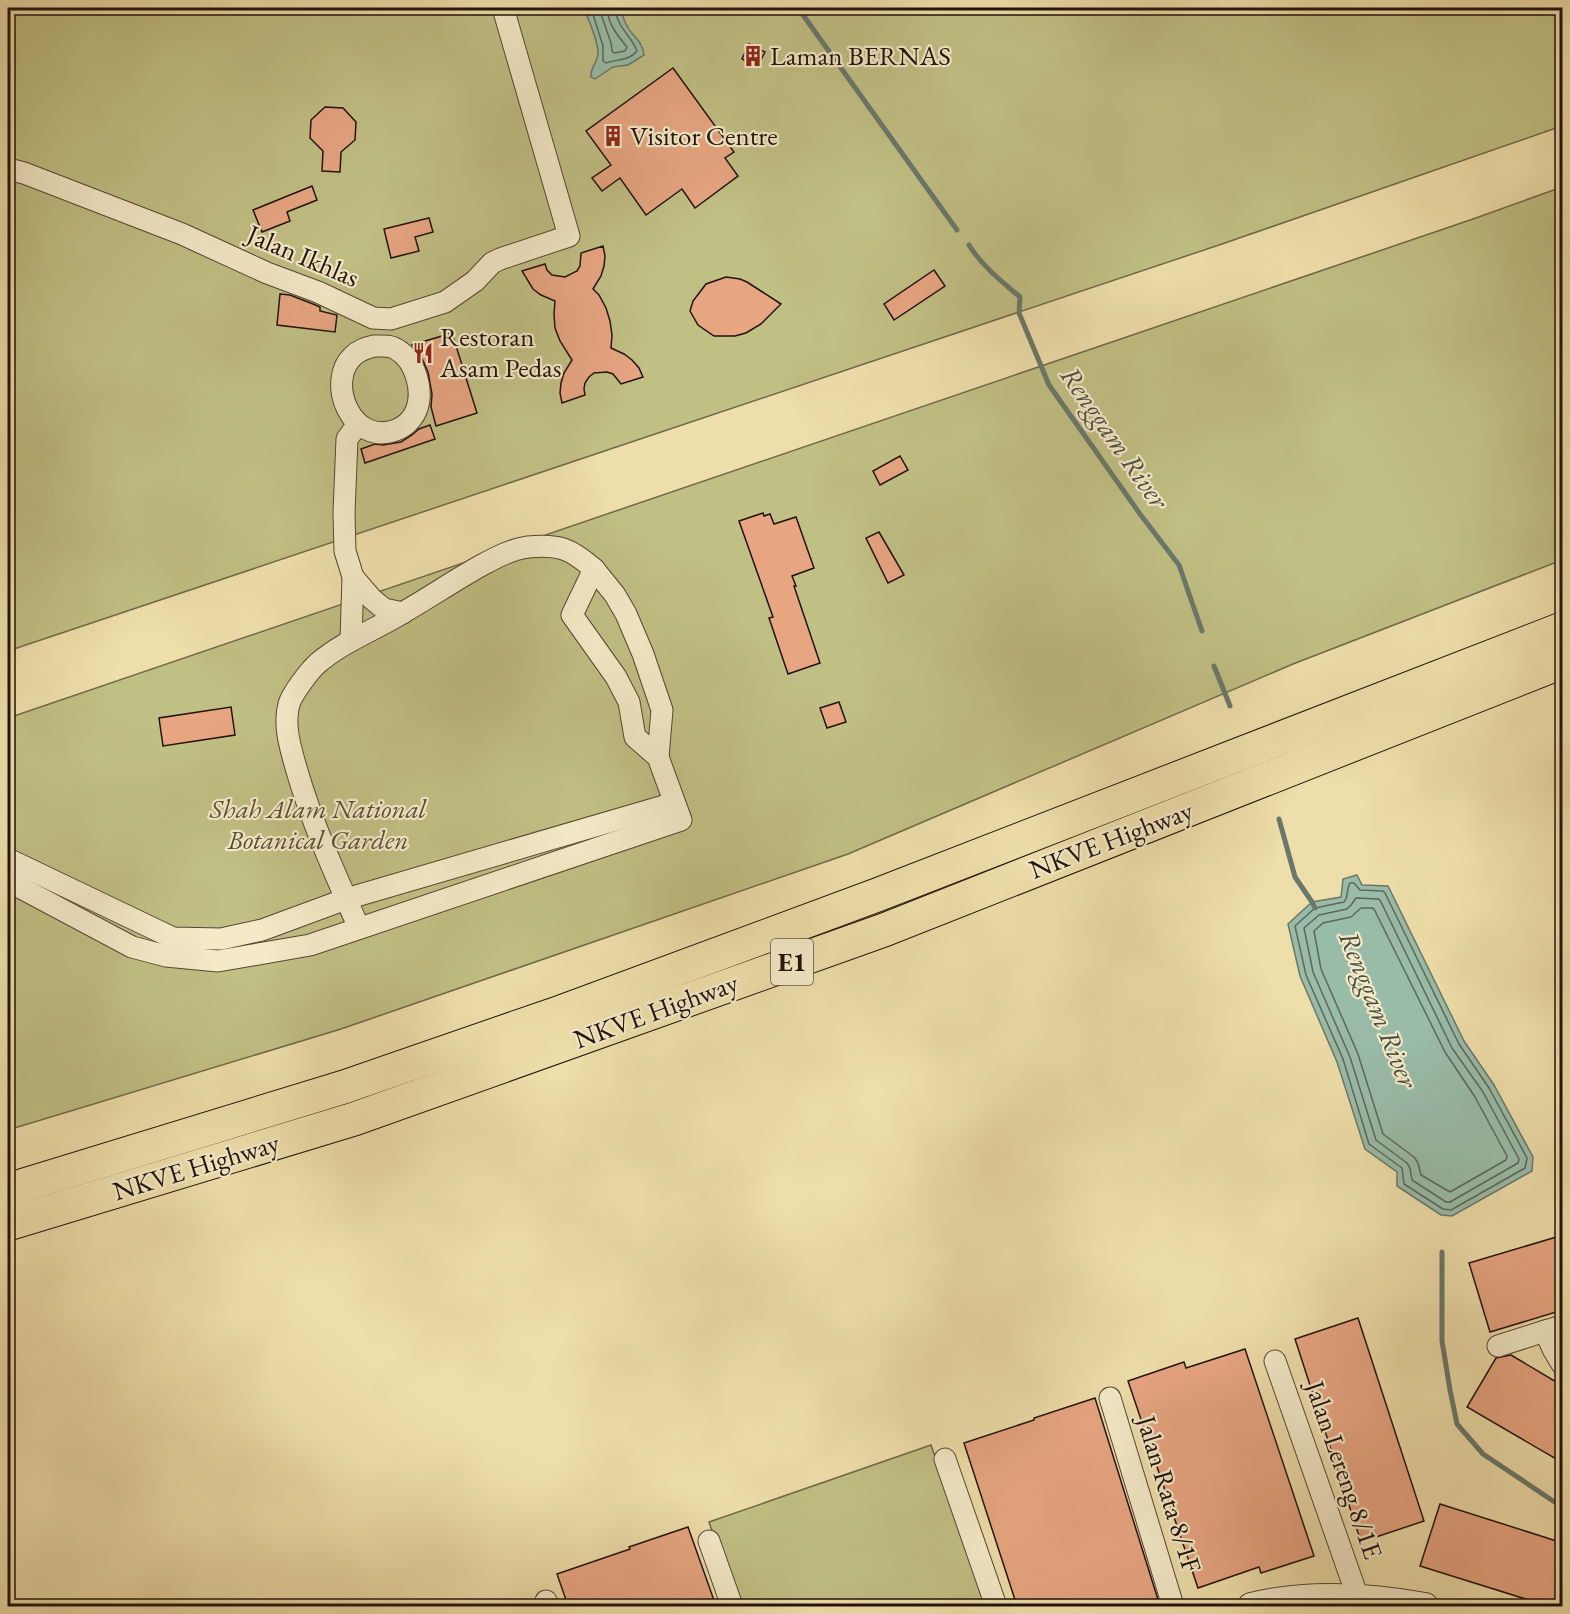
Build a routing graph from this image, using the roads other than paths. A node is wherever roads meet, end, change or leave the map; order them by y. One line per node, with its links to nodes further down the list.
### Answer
1 (503, 8): 3 (street, Jalan Ikhlas)
2 (8, 169): 3 (street, Jalan Ikhlas)
3 (373, 318): 4 (street)
4 (374, 346): 5 (street); 5 (street)
5 (357, 424): 7 (street)
6 (594, 569): 8 (street); 12 (street); 12 (street)
7 (353, 577): 8 (street); 10 (street)
8 (403, 613): 10 (street)
9 (1563, 629): 18 (highway, NKVE Highway / E1)
10 (351, 639): 16 (street)
11 (1563, 662): 19 (highway, NKVE Highway / E1)
12 (658, 757): 13 (street)
13 (674, 803): 16 (street); 17 (street)
14 (8, 859): 16 (street)
15 (8, 881): 17 (street)
16 (346, 899): 17 (street)
17 (359, 928)
18 (8, 1190)
19 (8, 1224)
20 (1554, 1329): 21 (street); 23 (street)
21 (1498, 1346)
22 (1275, 1360): 27 (street, Jalan Lereng 8/1E)
23 (1563, 1364)
24 (1110, 1398): 30 (street, Jalan Rata 8/1F)
25 (945, 1459): 29 (street)
26 (709, 1541): 28 (street)
27 (1358, 1598): 31 (street); 32 (street)
28 (732, 1606)
29 (996, 1606)
30 (1173, 1606)
31 (1251, 1606)
32 (1425, 1606)

